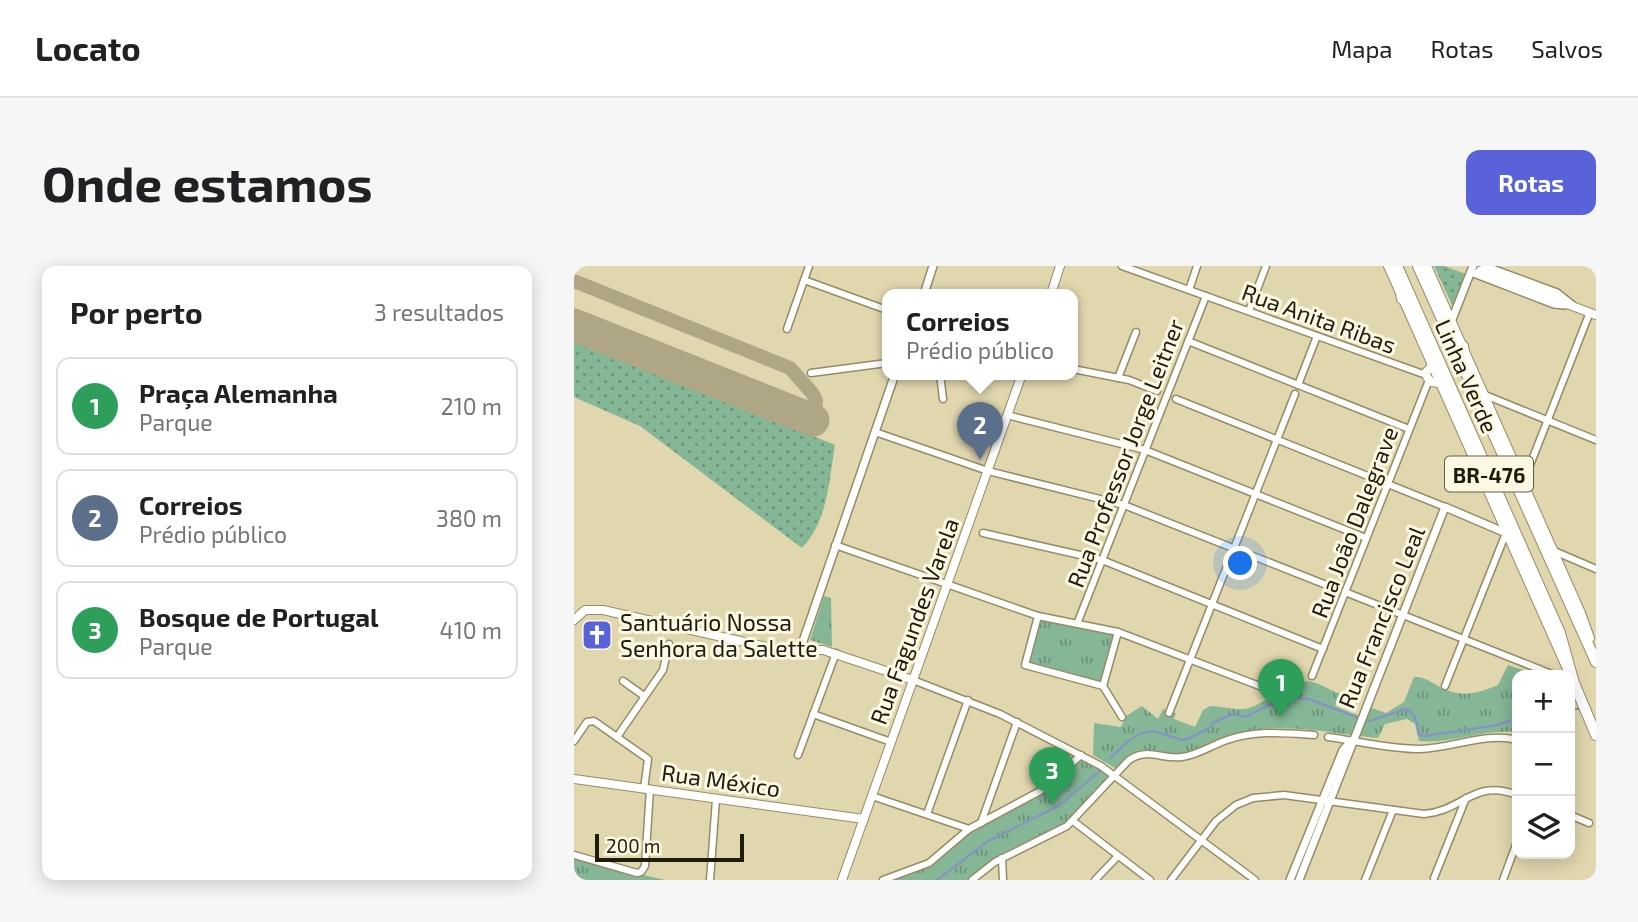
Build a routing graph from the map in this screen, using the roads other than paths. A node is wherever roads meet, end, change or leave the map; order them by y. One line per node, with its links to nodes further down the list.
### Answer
1 (809, 266): 11 (street)
2 (933, 266): 12 (street)
3 (1060, 266): 13 (main road)
4 (1122, 266): 14 (street, Rua Anita Ribas)
5 (1197, 266): 14 (street)
6 (1266, 266): 18 (street)
7 (1418, 266): 35 (highway, Linha Verde / BR-476)
8 (1427, 266): 20 (main road)
9 (1394, 267): 16 (highway); 88 (highway, Linha Verde / BR-476)
10 (1477, 269): 19 (main road); 20 (street)
11 (804, 280): 17 (street); 21 (street)
12 (926, 289)
13 (1053, 289)
14 (1189, 290): 15 (street, Rua Anita Ribas)
15 (1206, 296): 18 (street, Rua Anita Ribas); 24 (street, Rua Professor Jorge Leitner)
16 (1402, 299): 27 (main road)
17 (882, 308)
18 (1249, 312): 23 (street, Rua Anita Ribas)
19 (1593, 313): 44 (street)
20 (1451, 322): 25 (main road)
21 (787, 329)
22 (1136, 332): 31 (street)
23 (1318, 336): 30 (street, Rua Anita Ribas); 37 (street)
24 (1188, 341): 37 (street); 49 (street, Rua Professor Jorge Leitner)
25 (1463, 346): 35 (highway); 40 (main road)
26 (882, 364): 29 (street)
27 (1432, 366): 30 (main road); 36 (main road)
28 (1078, 370): 31 (street)
29 (811, 373)
30 (1427, 377): 36 (main road); 45 (street, Rua João Dalegrave)
31 (1118, 378): 38 (street)
32 (893, 380): 46 (street)
33 (941, 380): 41 (street)
34 (1020, 380): 43 (main road, Rua Fagundes Varela)
35 (1469, 382): 84 (highway, Linha Verde / BR-476)
36 (1440, 383): 56 (main road)
37 (1298, 385): 45 (street)
38 (1157, 391)
39 (1295, 394): 47 (street)
40 (1485, 395): 44 (street); 51 (main road)
41 (943, 399)
42 (1176, 399): 47 (street)
43 (1007, 415): 49 (street); 50 (main road, Rua Fagundes Varela)
44 (1548, 421): 48 (street); 51 (street)
45 (1409, 429): 52 (street, Rua João Dalegrave)
46 (875, 432): 50 (street); 62 (street)
47 (1277, 440): 52 (street); 53 (street)
48 (1596, 440)
49 (1145, 450): 53 (street); 54 (street, Rua Professor Jorge Leitner)
50 (988, 471): 54 (street); 68 (main road, Rua Fagundes Varela)
51 (1524, 483): 65 (main road)
52 (1388, 484): 55 (street); 60 (street, Rua João Dalegrave)
53 (1255, 494): 60 (street); 64 (street)
54 (1124, 505): 64 (street); 66 (street, Rua Professor Jorge Leitner)
55 (1445, 508): 57 (street); 73 (street, Rua Francisco Leal)
56 (1499, 519): 57 (street); 59 (main road)
57 (1486, 524): 59 (street)
58 (983, 533): 66 (street)
59 (1506, 533): 61 (main road); 63 (street)
60 (1366, 538): 70 (street, Rua João Dalegrave)
61 (1511, 544): 63 (street); 87 (main road)
62 (835, 545): 68 (street); 82 (street)
63 (1501, 547): 79 (street)
64 (1234, 548): 69 (street); 71 (street)
65 (1554, 551): 67 (street); 72 (main road)
66 (1102, 560): 71 (street); 76 (street, Rua Professor Jorge Leitner)
67 (1596, 569)
68 (947, 584): 74 (street); 90 (main road, Rua Fagundes Varela)
69 (1334, 588)
70 (1345, 592): 73 (street); 81 (street, Rua João Dalegrave)
71 (1212, 604): 81 (street); 85 (street)
72 (1581, 613): 77 (main road); 84 (main road)
73 (1402, 615): 79 (street); 106 (street, Rua Francisco Leal)
74 (1038, 616): 76 (street); 93 (street)
75 (574, 620): 82 (main road)
76 (1077, 624): 78 (street)
77 (1596, 624)
78 (1118, 632): 85 (street); 93 (street)
79 (1464, 639): 86 (street); 94 (street)
80 (670, 644): 96 (street)
81 (1323, 649): 89 (street, Rua João Dalegrave)
82 (800, 650): 83 (main road)
83 (836, 653): 90 (main road); 99 (street)
84 (1596, 655)
85 (1190, 659): 95 (street); 98 (street)
86 (1542, 670)
87 (1567, 670)
88 (1570, 670)
89 (1312, 676)
90 (913, 680): 97 (street); 109 (main road, Rua Fagundes Varela)
91 (623, 681): 96 (street)
92 (1575, 685): 103 (highway, Linha Verde / BR-476)
93 (1103, 686): 100 (street)
94 (1445, 686)
95 (1278, 693)
96 (644, 696): 104 (street)
97 (968, 700): 101 (street); 121 (street)
98 (1169, 713)
99 (813, 714): 109 (street); 110 (street)
100 (1122, 717)
101 (1017, 722): 111 (street); 125 (street)
102 (1314, 735): 112 (street)
103 (1596, 735)
104 (617, 737): 108 (street); 114 (street)
105 (1328, 737): 106 (street)
106 (1352, 740): 107 (street); 119 (street, Rua Francisco Leal)
107 (1512, 740)
108 (574, 741)
109 (891, 742): 116 (main road, Rua Fagundes Varela)
110 (798, 755)
111 (1081, 755): 112 (street); 125 (street)
112 (1116, 775): 124 (street); 128 (street)
113 (574, 779): 114 (main road, Rua México)
114 (647, 789): 118 (main road, Rua México); 129 (street)
115 (1512, 793): 117 (street)
116 (872, 796): 121 (street); 123 (main road, Rua Fagundes Varela)
117 (1466, 798): 120 (street); 133 (street)
118 (716, 799): 123 (main road, Rua México); 134 (street)
119 (1326, 801): 120 (street); 128 (street); 143 (street); 144 (street)
120 (1393, 810): 145 (street)
121 (927, 814): 127 (street)
122 (1575, 817): 126 (street)
123 (864, 819): 135 (main road, Rua Fagundes Varela)
124 (1073, 821): 130 (street); 132 (street)
125 (981, 823): 127 (street)
126 (1589, 823)
127 (969, 829): 136 (street)
128 (1201, 839): 141 (street); 142 (street)
129 (574, 855)
130 (1118, 856): 139 (street); 140 (street)
131 (1512, 856): 146 (street)
132 (1002, 858): 137 (street); 138 (street)
133 (1434, 878)
134 (710, 880)
135 (842, 880)
136 (883, 880)
137 (972, 880)
138 (1003, 880)
139 (1096, 880)
140 (1150, 880)
141 (1171, 880)
142 (1255, 880)
143 (1290, 880)
144 (1299, 880)
145 (1365, 880)
146 (1503, 880)

